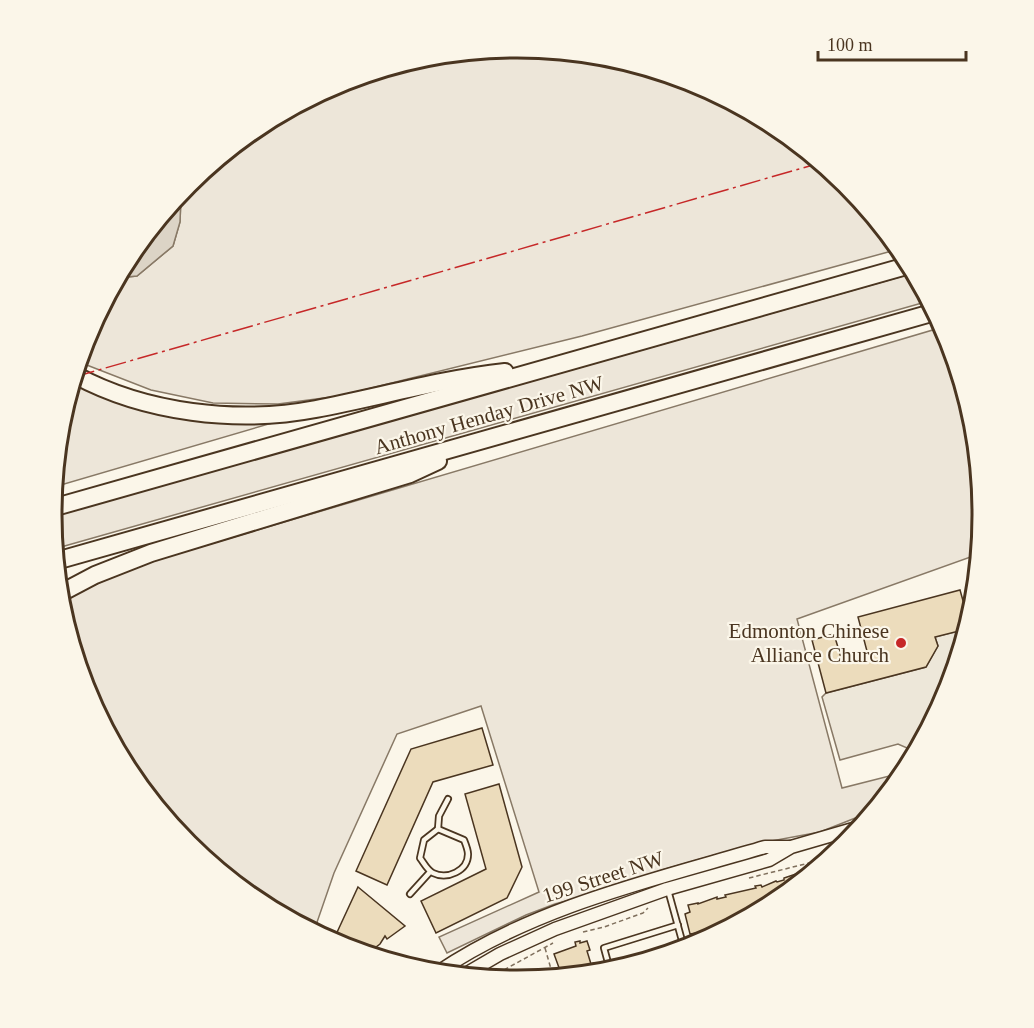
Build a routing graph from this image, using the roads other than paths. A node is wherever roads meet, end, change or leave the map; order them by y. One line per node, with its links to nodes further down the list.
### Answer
1 (900, 268): 3 (highway, Anthony Henday Drive NW)
2 (927, 314): 5 (highway, Anthony Henday Drive NW)
3 (554, 366): 4 (highway); 6 (highway, Anthony Henday Drive NW)
4 (82, 379)
5 (491, 438): 7 (highway, Anthony Henday Drive NW); 8 (highway)
6 (62, 505)
7 (64, 559)
8 (68, 589)
9 (448, 799): 10 (lane)
10 (438, 830): 13 (lane); 13 (lane)
11 (842, 832): 12 (main road, 199 Street NW)
12 (837, 834): 14 (main road, 199 Street NW)
13 (430, 872): 15 (lane)
14 (668, 888): 16 (lane); 19 (main road, 199 Street NW); 20 (main road, 199 Street NW)
15 (410, 894)
16 (678, 925): 17 (lane); 18 (lane)
17 (681, 938)
18 (607, 961)
19 (449, 965)
20 (476, 968)

